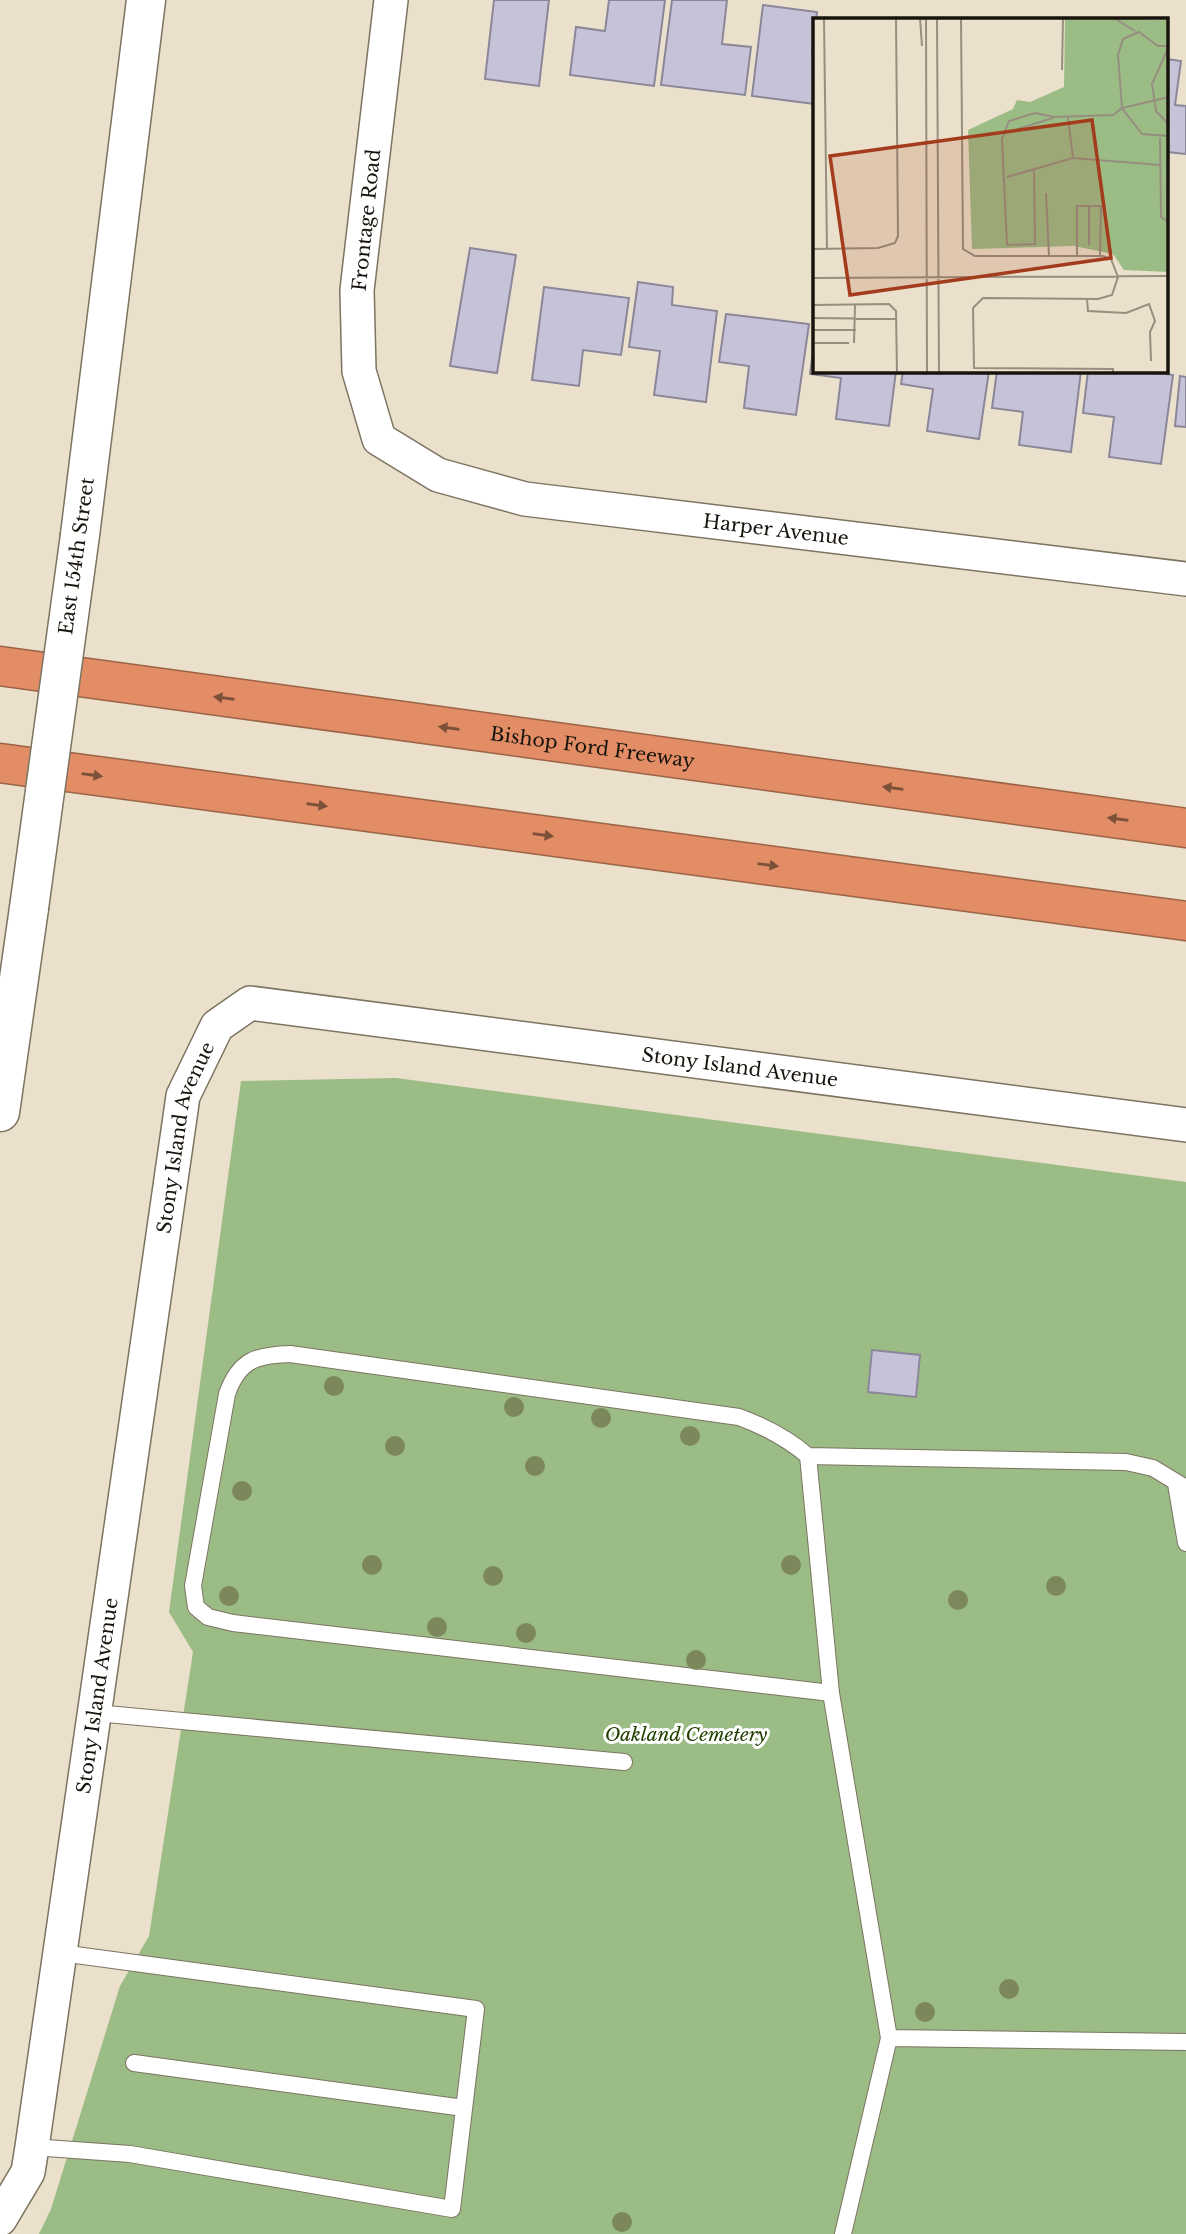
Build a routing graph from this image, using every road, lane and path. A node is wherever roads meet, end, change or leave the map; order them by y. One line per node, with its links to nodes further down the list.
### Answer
1 (146, 0): 9 (street, East 154th Street, bridge)
2 (391, 0): 3 (street, Frontage Road)
3 (379, 439): 4 (street, Harper Avenue)
4 (1186, 579)
5 (0, 666): 7 (highway, Bishop Ford Freeway, one-way to 5)
6 (0, 763): 8 (highway, one-way to 8)
7 (1186, 828)
8 (1186, 921)
9 (0, 1112)
10 (1186, 1125): 15 (street, Stony Island Avenue)
11 (808, 1456): 12 (lane); 14 (lane); 14 (lane)
12 (1181, 1486): 13 (lane)
13 (1186, 1543)
14 (831, 1693): 18 (lane)
15 (96, 1713): 16 (lane); 17 (street, Stony Island Avenue)
16 (624, 1762)
17 (61, 1953): 21 (lane); 22 (street, Stony Island Avenue)
18 (889, 2038): 19 (lane); 24 (lane)
19 (1186, 2042)
20 (134, 2063): 21 (lane)
21 (464, 2108): 22 (lane)
22 (32, 2147): 23 (street, Stony Island Avenue)
23 (0, 2219)
24 (843, 2234)

